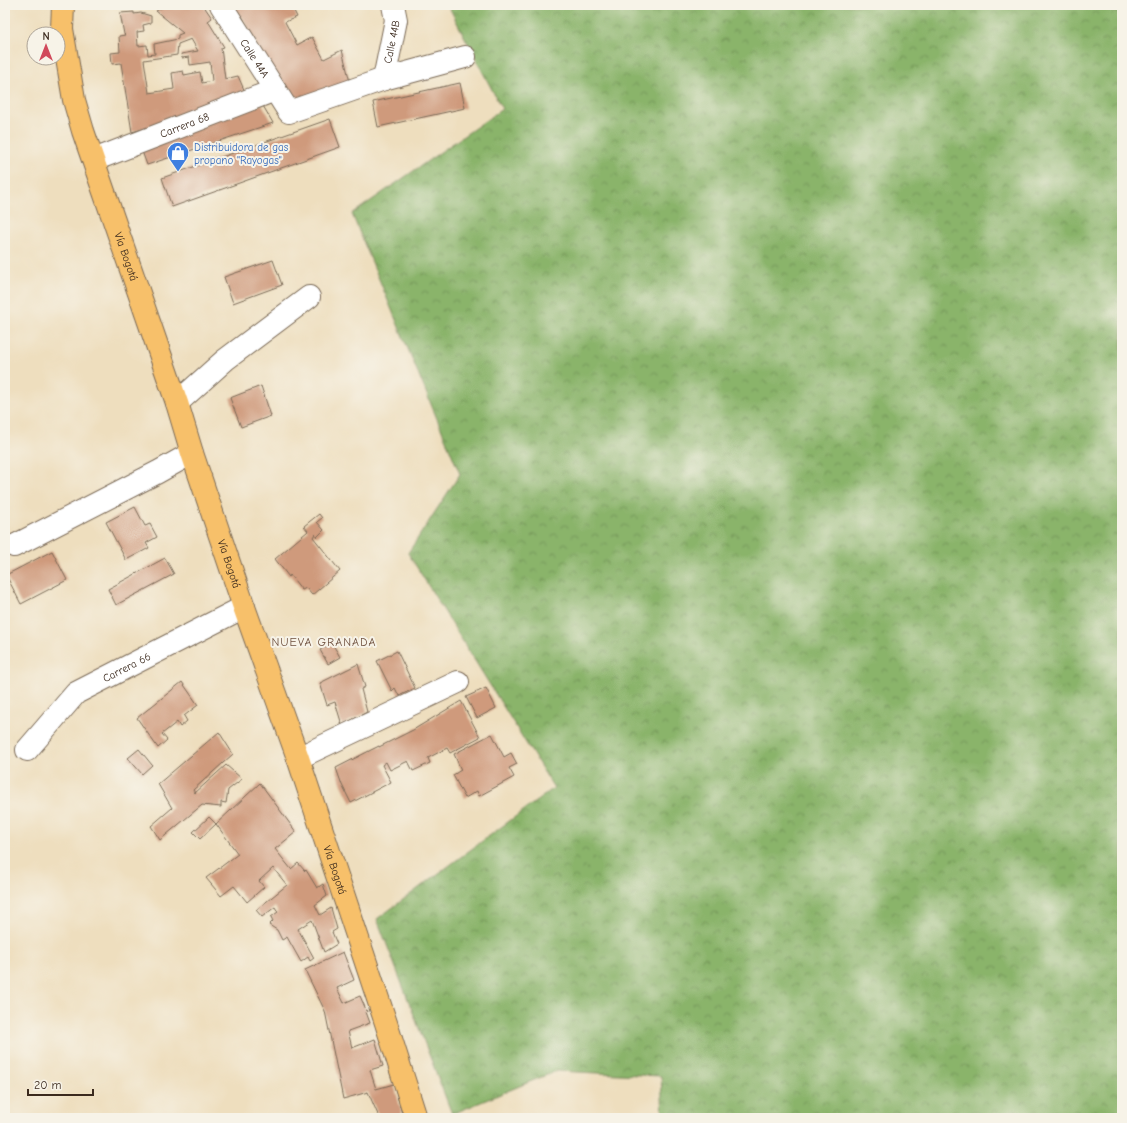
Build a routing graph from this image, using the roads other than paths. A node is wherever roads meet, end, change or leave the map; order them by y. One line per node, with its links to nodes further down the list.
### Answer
1 (63, 5): 7 (main road, Vía Bogotá)
2 (221, 5): 6 (street, Calle 44A)
3 (393, 5): 5 (street, Calle 44B)
4 (465, 56): 5 (street)
5 (384, 80): 6 (street, Calle 44A)
6 (275, 90): 7 (street, Carrera 68)
7 (94, 160): 9 (main road, Vía Bogotá)
8 (309, 297): 9 (street)
9 (177, 403): 10 (main road, Vía Bogotá)
10 (192, 453): 11 (street); 12 (main road, Vía Bogotá)
11 (14, 546)
12 (244, 607): 14 (street, Carrera 66); 15 (main road, Vía Bogotá)
13 (458, 682): 15 (street)
14 (27, 750)
15 (298, 758): 16 (main road, Vía Bogotá)
16 (416, 1118)

